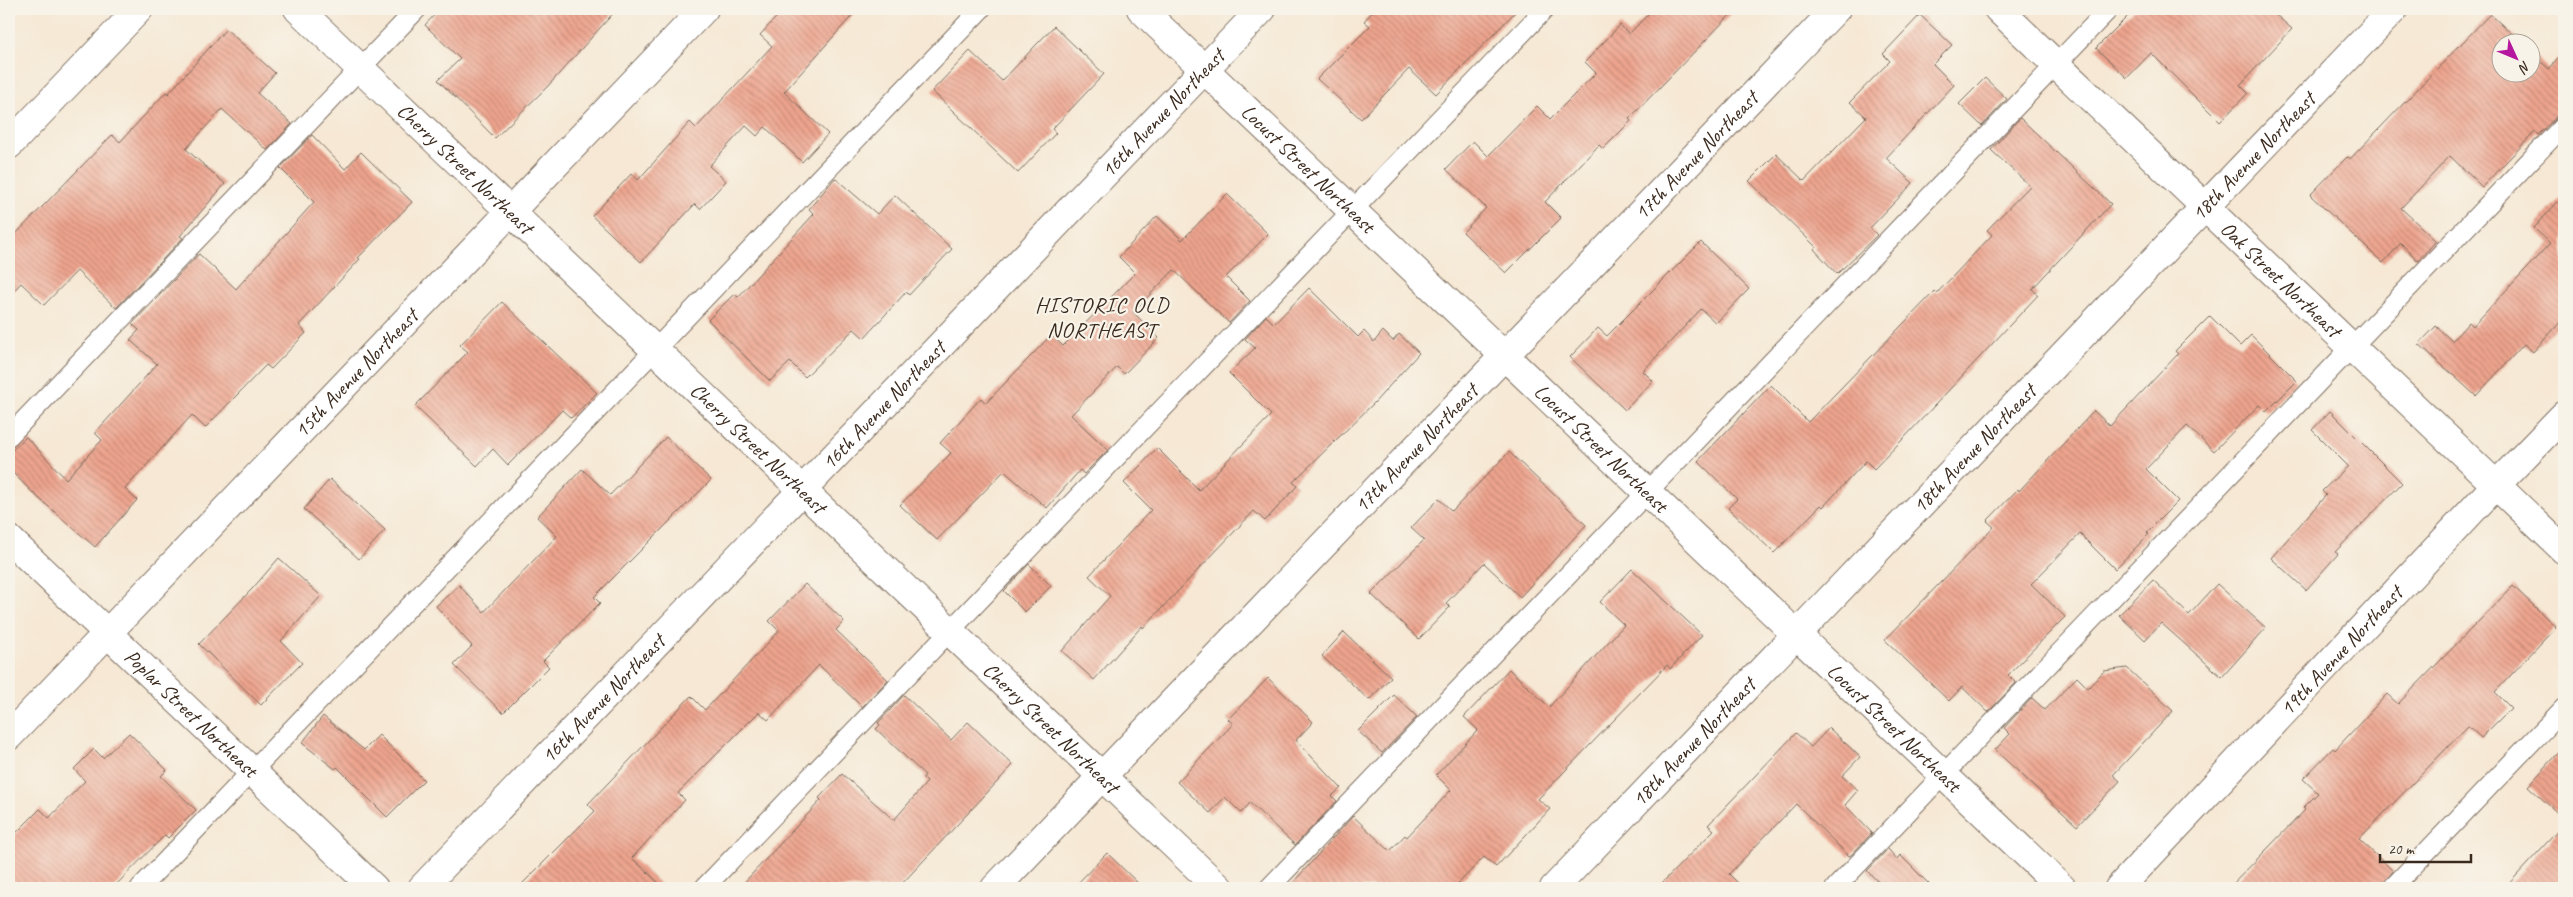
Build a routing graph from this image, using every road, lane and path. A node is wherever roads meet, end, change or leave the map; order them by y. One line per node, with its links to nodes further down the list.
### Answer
1 (139, 9): 17 (street)
2 (298, 9): 14 (street, Cherry Street Northeast)
3 (417, 9): 14 (lane)
4 (704, 9): 20 (street, 15th Avenue Northeast)
5 (981, 9): 22 (lane)
6 (1141, 9): 15 (street, Locust Street Northeast)
7 (1262, 9): 15 (street, 16th Avenue Northeast)
8 (1545, 9): 19 (lane)
9 (1836, 9): 23 (street, 17th Avenue Northeast)
10 (1998, 9): 13 (street, Oak Street Northeast)
11 (2109, 9): 13 (lane)
12 (2394, 9): 18 (street, 18th Avenue Northeast)
13 (2056, 64): 18 (street, Oak Street Northeast); 28 (lane)
14 (360, 68): 20 (street, Cherry Street Northeast); 25 (lane)
15 (1204, 69): 19 (street, Locust Street Northeast); 27 (street, 16th Avenue Northeast)
16 (2564, 124): 21 (lane)
17 (9, 145)
18 (2205, 207): 21 (street, Oak Street Northeast); 33 (street, 18th Avenue Northeast)
19 (1352, 210): 23 (street, Locust Street Northeast); 31 (lane)
20 (510, 211): 22 (street, Cherry Street Northeast); 32 (street, 15th Avenue Northeast)
21 (2352, 347): 26 (street, Oak Street Northeast); 37 (lane)
22 (655, 350): 27 (street, Cherry Street Northeast); 36 (lane)
23 (1504, 356): 28 (street, Locust Street Northeast); 38 (street, 17th Avenue Northeast)
24 (2564, 416): 26 (street, 19th Avenue Northeast)
25 (9, 436)
26 (2496, 485): 30 (street, Oak Street Northeast); 49 (street, 19th Avenue Northeast)
27 (803, 490): 31 (street, Cherry Street Northeast); 41 (street, 16th Avenue Northeast)
28 (1647, 492): 33 (street, Locust Street Northeast); 45 (lane)
29 (9, 539): 32 (street, Poplar Street Northeast)
30 (2564, 550)
31 (950, 631): 38 (street, Cherry Street Northeast); 42 (lane)
32 (107, 633): 35 (street, 15th Avenue Northeast); 36 (street, Poplar Street Northeast)
33 (1796, 634): 37 (street, Locust Street Northeast); 46 (street, 18th Avenue Northeast)
34 (2564, 708): 50 (lane)
35 (9, 736)
36 (252, 771): 39 (lane); 40 (street, Poplar Street Northeast)
37 (1943, 775): 47 (lane); 48 (street, Locust Street Northeast)
38 (1102, 776): 43 (street, 17th Avenue Northeast); 44 (street, Cherry Street Northeast)
39 (140, 888)
40 (374, 888)
41 (422, 888)
42 (704, 888)
43 (995, 888)
44 (1219, 888)
45 (1269, 888)
46 (1554, 888)
47 (1835, 888)
48 (2062, 888)
49 (2119, 888)
50 (2392, 888)

